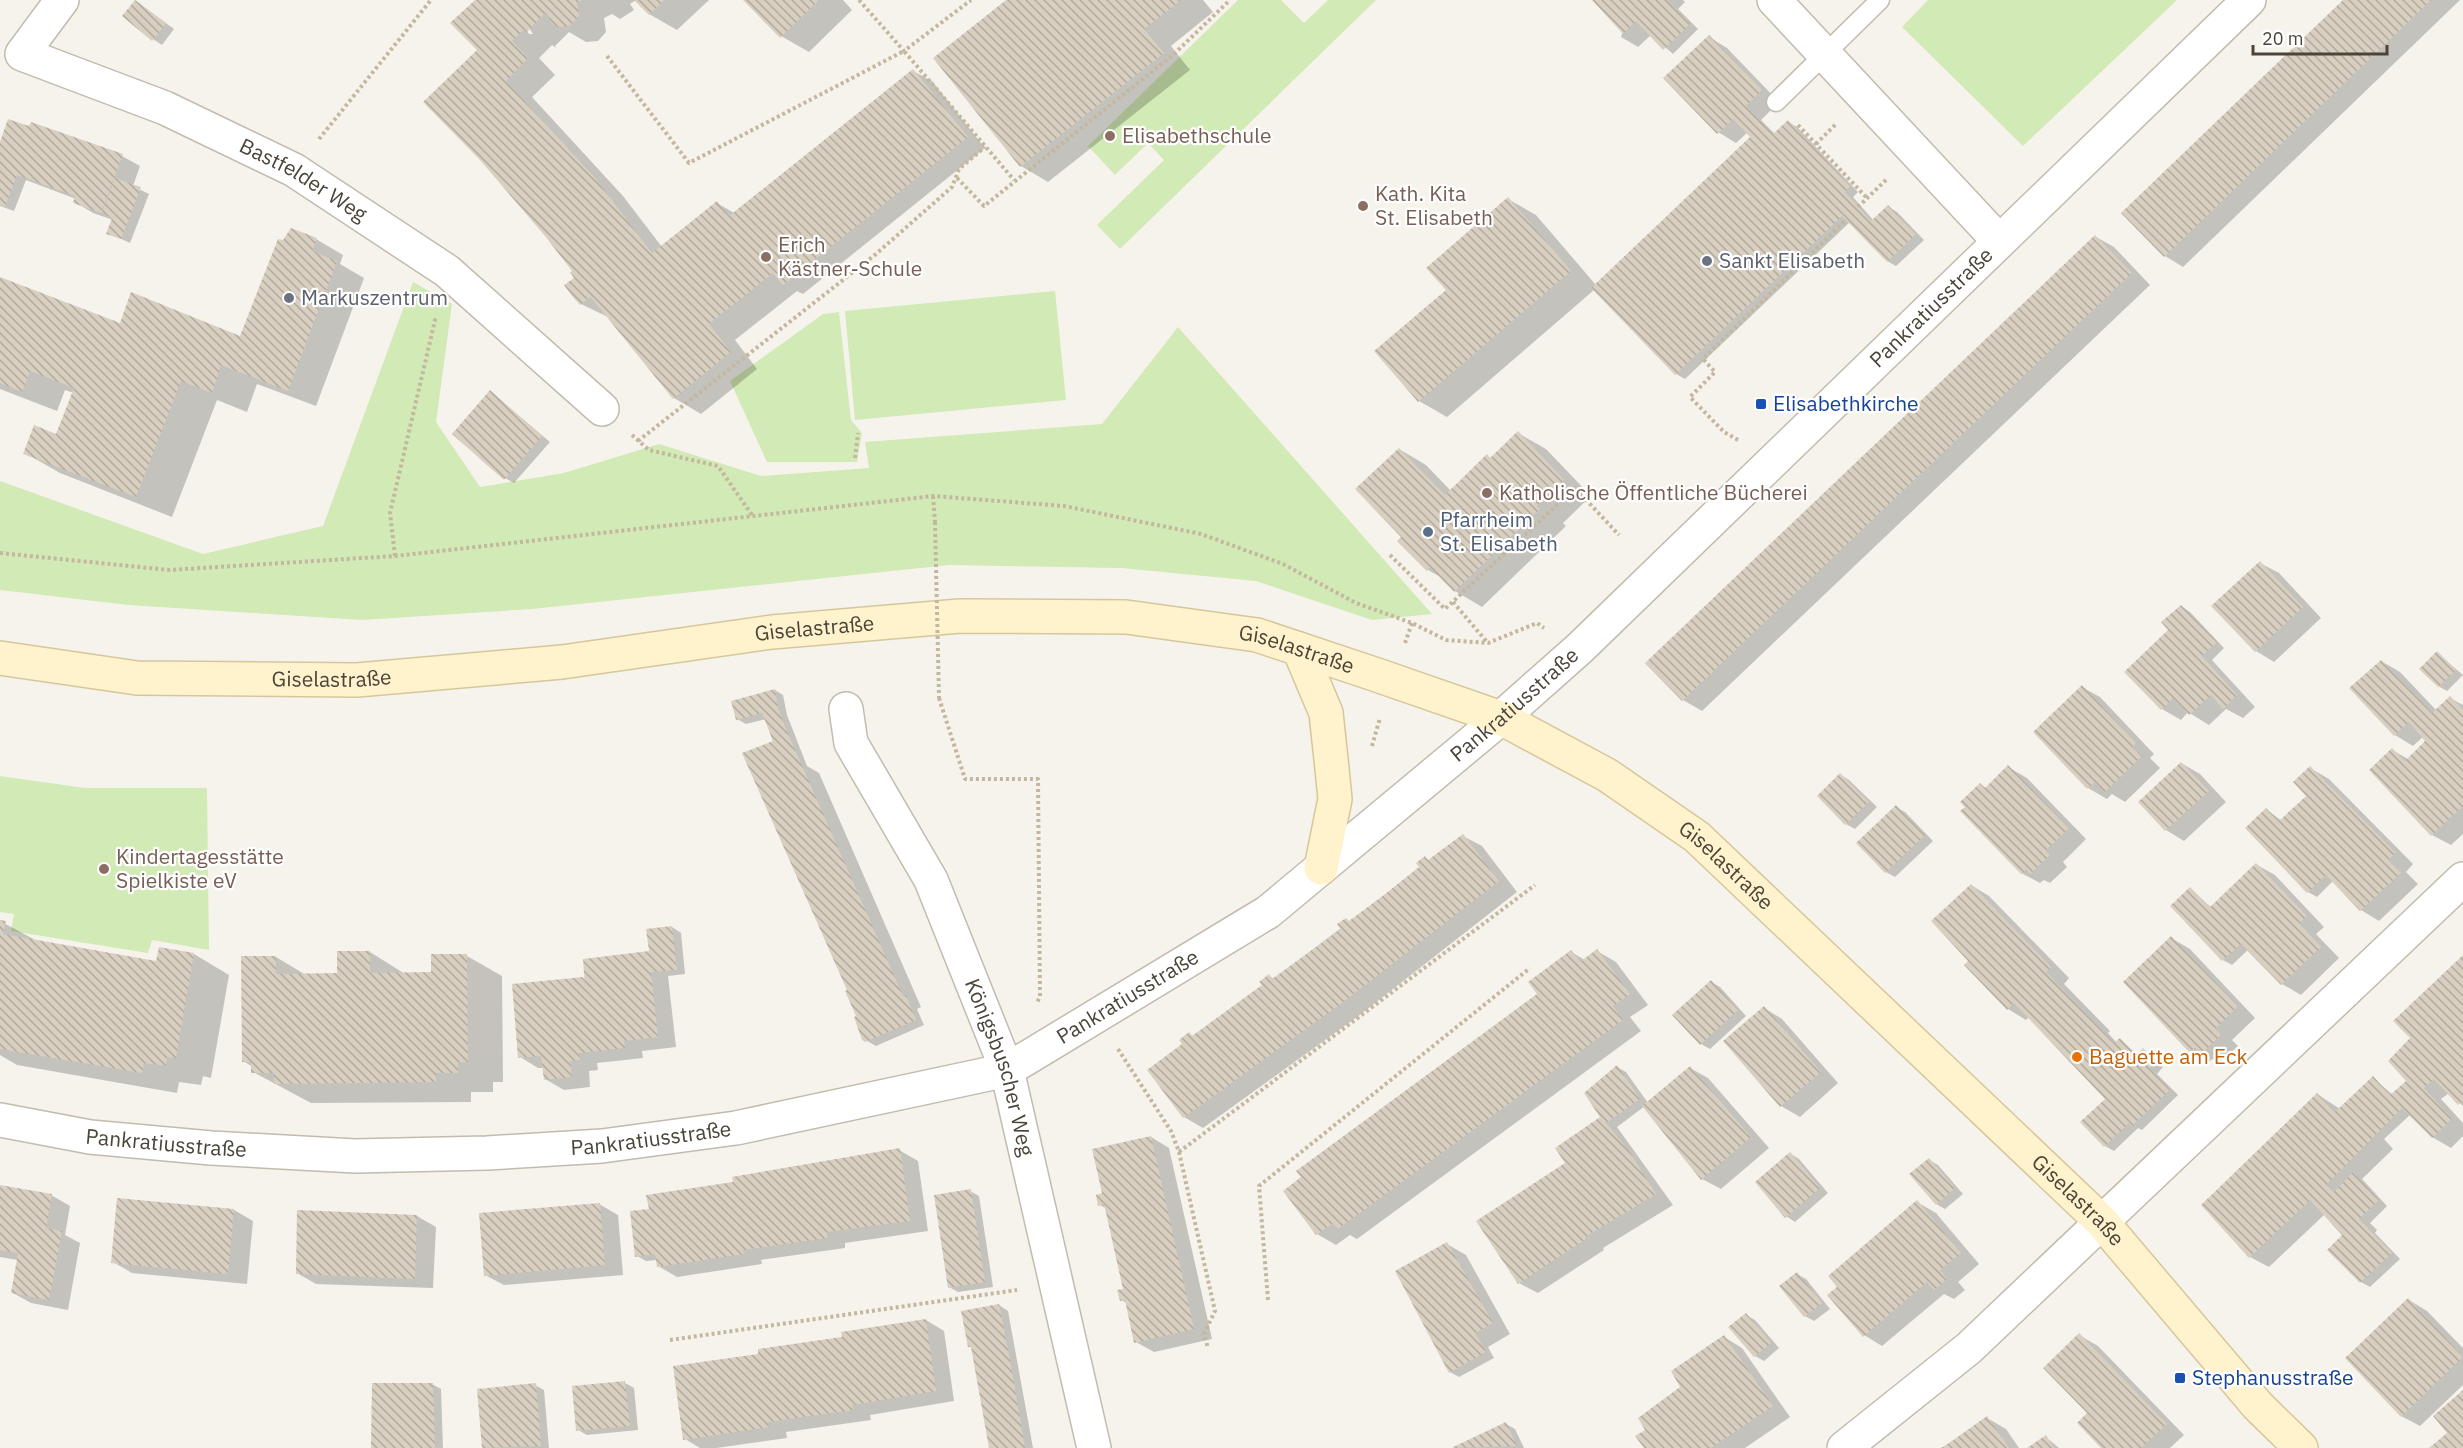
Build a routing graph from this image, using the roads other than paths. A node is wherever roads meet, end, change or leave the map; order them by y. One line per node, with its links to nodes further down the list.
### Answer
1 (62, 0): 8 (street, Bastfelder Weg)
2 (1774, 0): 5 (street, Pankratiusstraße)
3 (1880, 0): 5 (lane)
4 (2249, 0): 7 (street, Pankratiusstraße)
5 (1825, 52): 6 (lane); 7 (street, Pankratiusstraße)
6 (1776, 102)
7 (1999, 242): 12 (street, Pankratiusstraße)
8 (602, 409)
9 (1299, 649): 10 (main road, Giselastraße); 12 (main road, Giselastraße); 13 (main road)
10 (0, 658)
11 (846, 709): 15 (street, Königsbuscher Weg)
12 (1500, 718): 13 (street, Pankratiusstraße); 17 (main road, Giselastraße)
13 (1321, 868): 15 (street, Pankratiusstraße)
14 (2463, 879): 17 (street)
15 (1007, 1070): 16 (street, Pankratiusstraße); 18 (street, Königsbuscher Weg)
16 (0, 1120)
17 (2101, 1221): 19 (street); 20 (main road, Giselastraße)
18 (1094, 1448)
19 (1844, 1448)
20 (2301, 1448)

